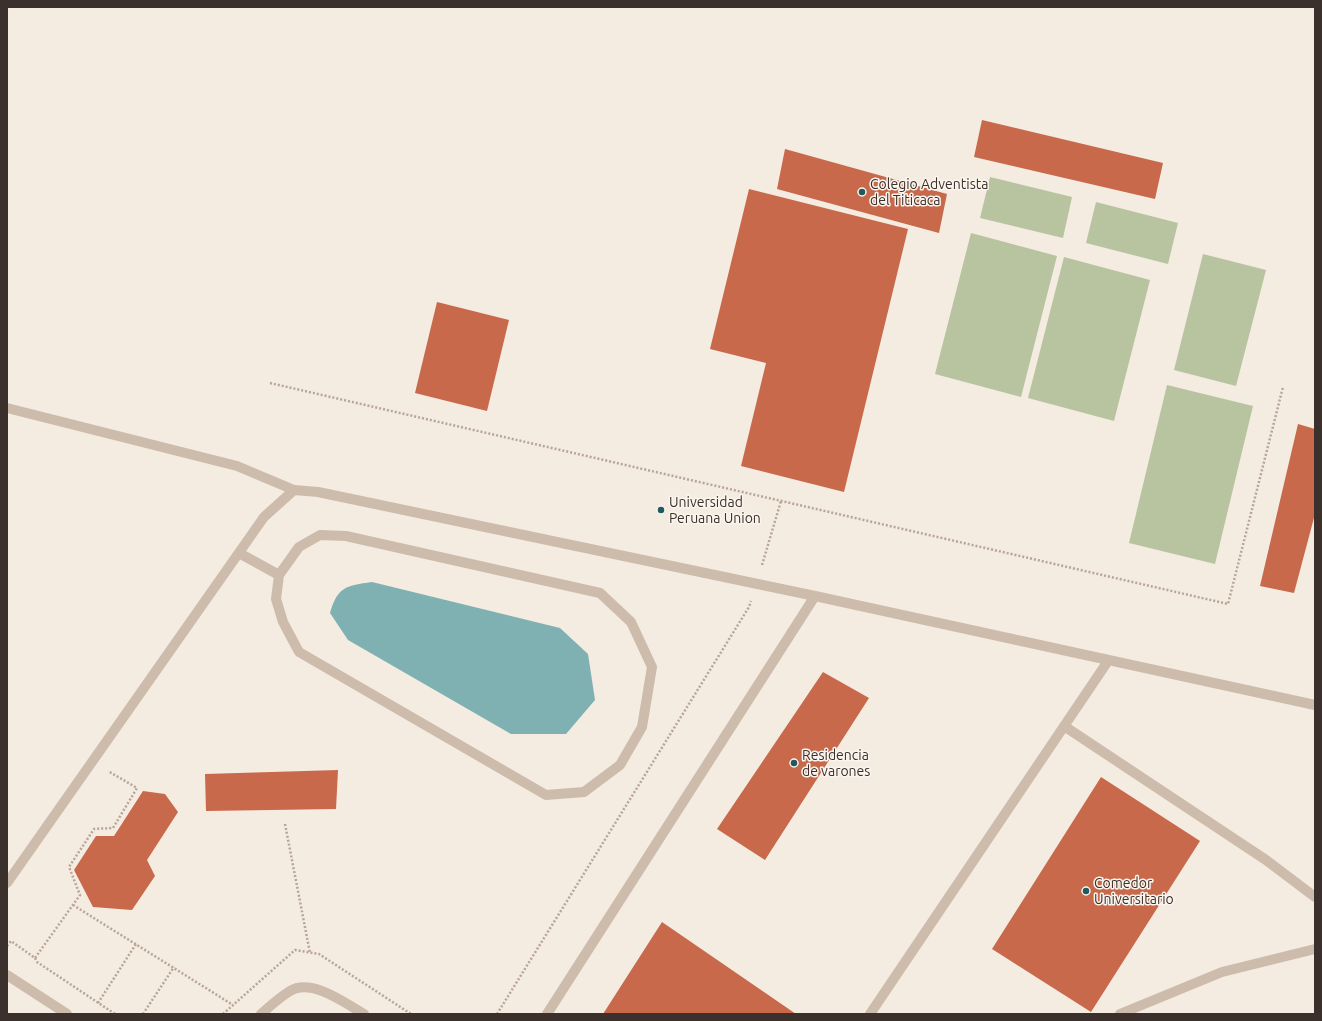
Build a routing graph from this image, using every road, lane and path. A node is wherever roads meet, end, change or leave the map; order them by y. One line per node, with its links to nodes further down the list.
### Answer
1 (270, 383): 5 (path)
2 (1283, 387): 5 (path)
3 (7, 408): 4 (street)
4 (294, 490): 6 (street); 8 (street)
5 (782, 501): 8 (path)
6 (239, 553): 7 (street); 13 (street)
7 (279, 575): 7 (street)
8 (756, 584): 9 (street); 32 (path)
9 (815, 596): 10 (street); 33 (street)
10 (1108, 661): 11 (street); 12 (street)
11 (1315, 705)
12 (1064, 726): 16 (street); 34 (street)
13 (93, 761): 15 (street); 17 (path)
14 (284, 824): 21 (path)
15 (7, 883)
16 (1315, 897)
17 (73, 906): 18 (path); 22 (path)
18 (136, 944): 23 (path); 25 (path)
19 (7, 946): 22 (path)
20 (1315, 949): 35 (street)
21 (310, 953)
22 (35, 958): 25 (path)
23 (174, 967): 26 (path); 29 (path)
24 (7, 976): 27 (street)
25 (98, 1003): 28 (path)
26 (234, 1005)
27 (67, 1014)
28 (115, 1014)
29 (143, 1014)
30 (261, 1014): 31 (street)
31 (364, 1014)
32 (497, 1014)
33 (547, 1014)
34 (870, 1014)
35 (1120, 1014)

